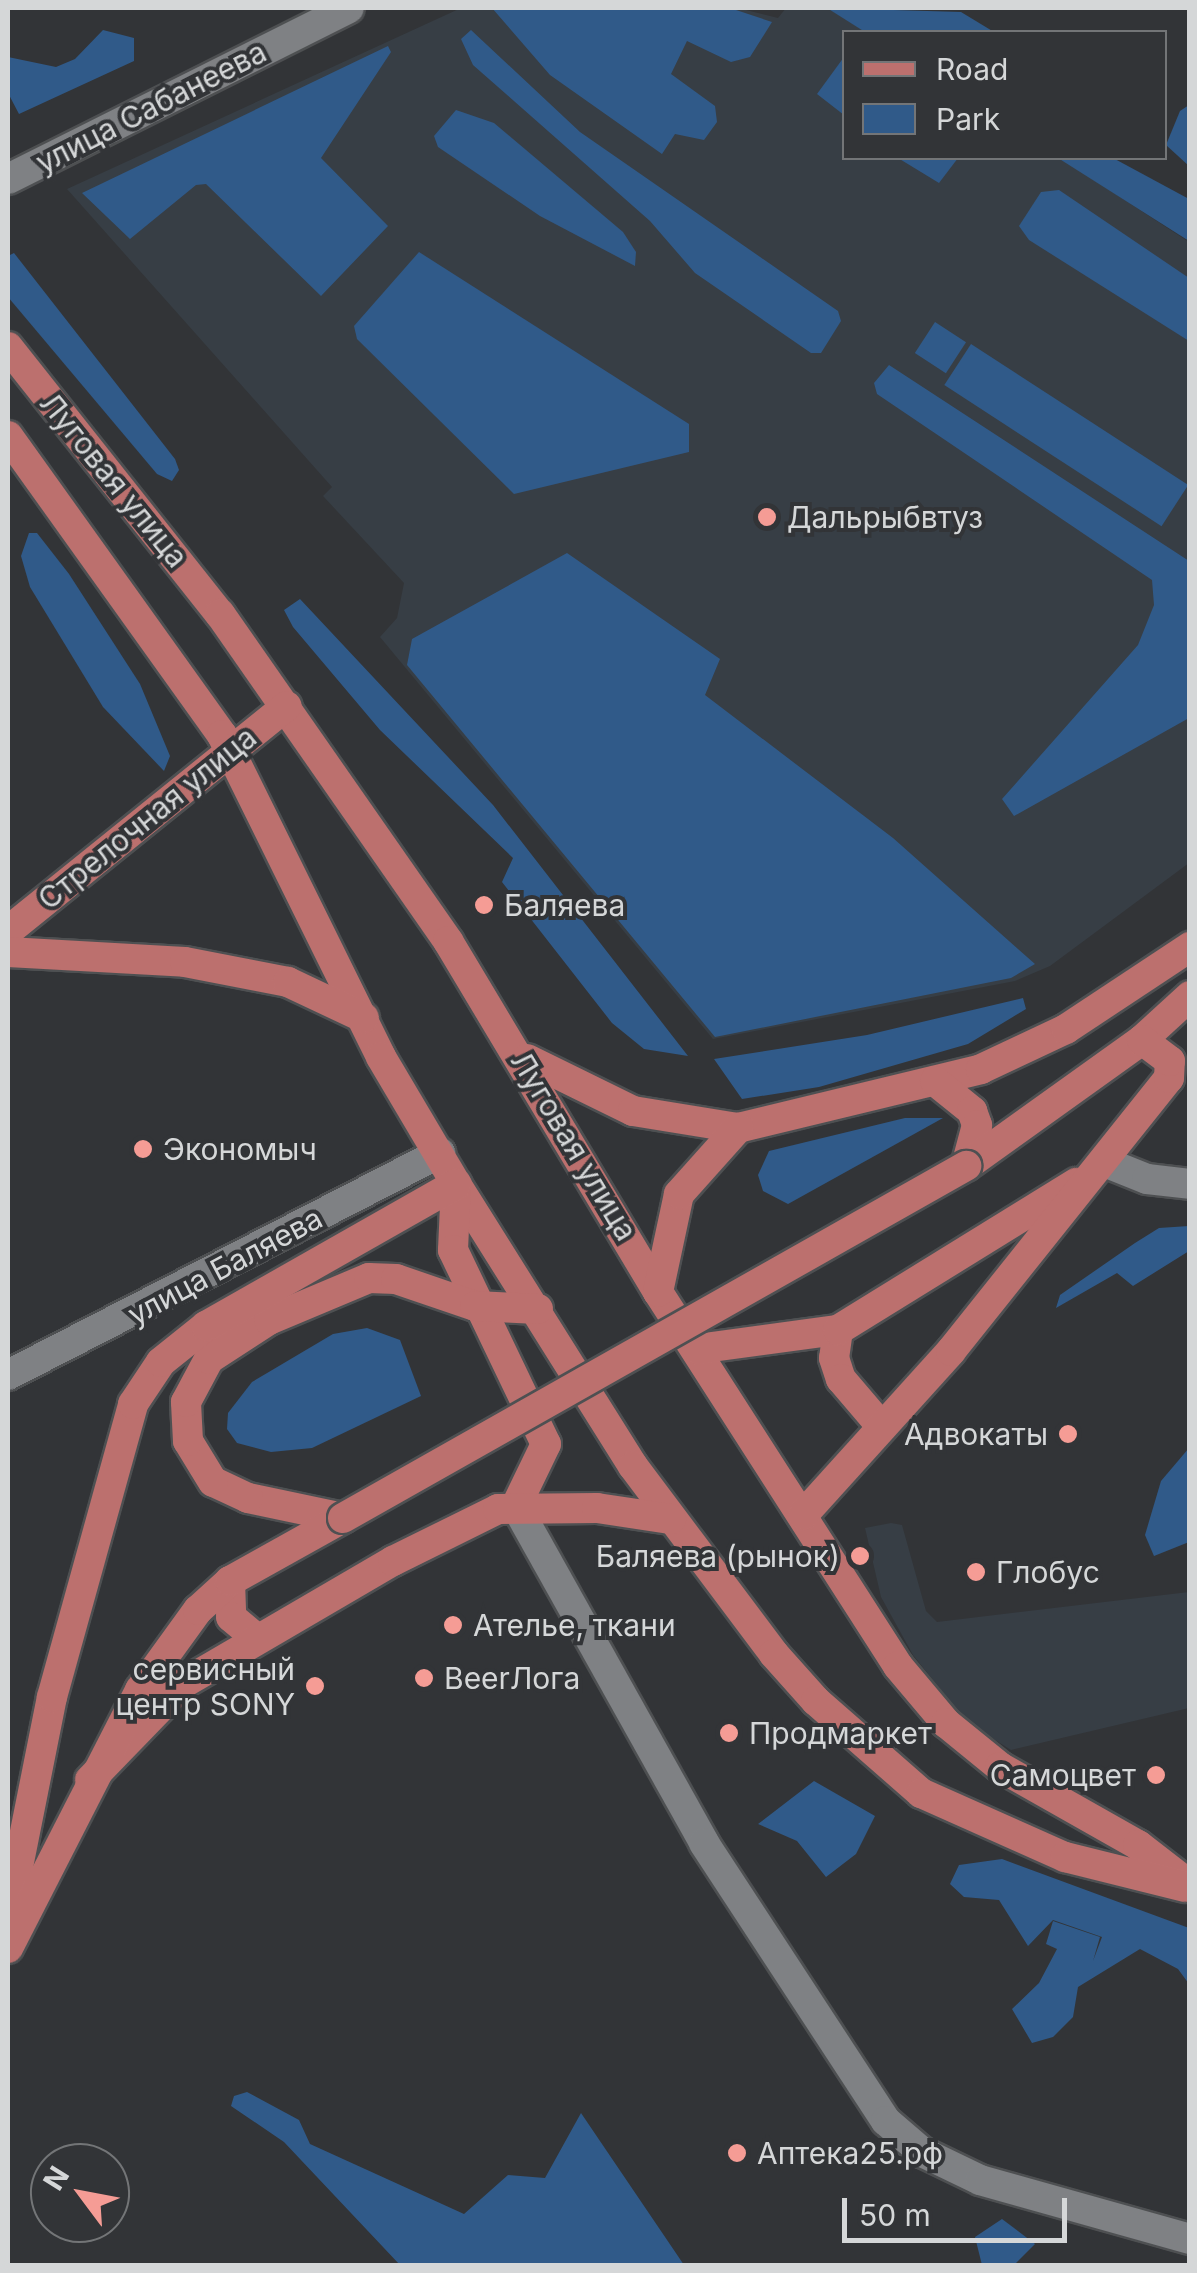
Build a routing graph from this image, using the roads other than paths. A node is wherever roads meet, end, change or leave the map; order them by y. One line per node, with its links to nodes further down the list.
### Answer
1 (349, 8): 2 (street, улица Сабанеева)
2 (8, 179)
3 (8, 347): 5 (main road, Луговая улица)
4 (8, 436): 6 (main road, Луговая улица)
5 (287, 706): 6 (main road, Стрелочная улица); 13 (main road, Луговая улица)
6 (230, 748): 7 (main road, Стрелочная улица); 11 (main road, Луговая улица)
7 (8, 931)
8 (1190, 948): 15 (main road)
9 (8, 952): 11 (main road, Стрелочная улица)
10 (1190, 996): 12 (main road)
11 (364, 1018): 17 (main road, Луговая улица)
12 (1142, 1040): 18 (main road); 19 (main road)
13 (518, 1052): 16 (main road); 22 (main road, Луговая улица)
14 (1190, 1074): 18 (main road)
15 (936, 1081): 16 (main road); 19 (main road)
16 (738, 1128): 22 (main road)
17 (440, 1153): 20 (main road, Луговая улица); 27 (street, улица Баляева)
18 (1107, 1162): 21 (street); 25 (main road); 28 (main road)
19 (966, 1166): 31 (main road, bridge)
20 (456, 1184): 23 (main road); 24 (main road, Луговая улица); 37 (main road)
21 (1190, 1184)
22 (658, 1292): 26 (main road, Луговая улица)
23 (475, 1306): 24 (main road); 29 (main road); 31 (main road)
24 (538, 1308): 32 (main road, Луговая улица)
25 (838, 1330): 26 (main road); 28 (main road)
26 (697, 1349): 30 (main road, Луговая улица)
27 (8, 1374)
28 (882, 1428): 30 (main road)
29 (516, 1506): 32 (main road); 34 (main road); 39 (street)
30 (804, 1515): 36 (main road, Луговая улица)
31 (343, 1518): 33 (main road)
32 (671, 1519): 36 (main road, Луговая улица)
33 (230, 1581): 34 (main road); 35 (main road)
34 (257, 1638): 35 (main road)
35 (90, 1780): 38 (main road)
36 (1190, 1886)
37 (8, 1917)
38 (8, 1948)
39 (1190, 2239)

